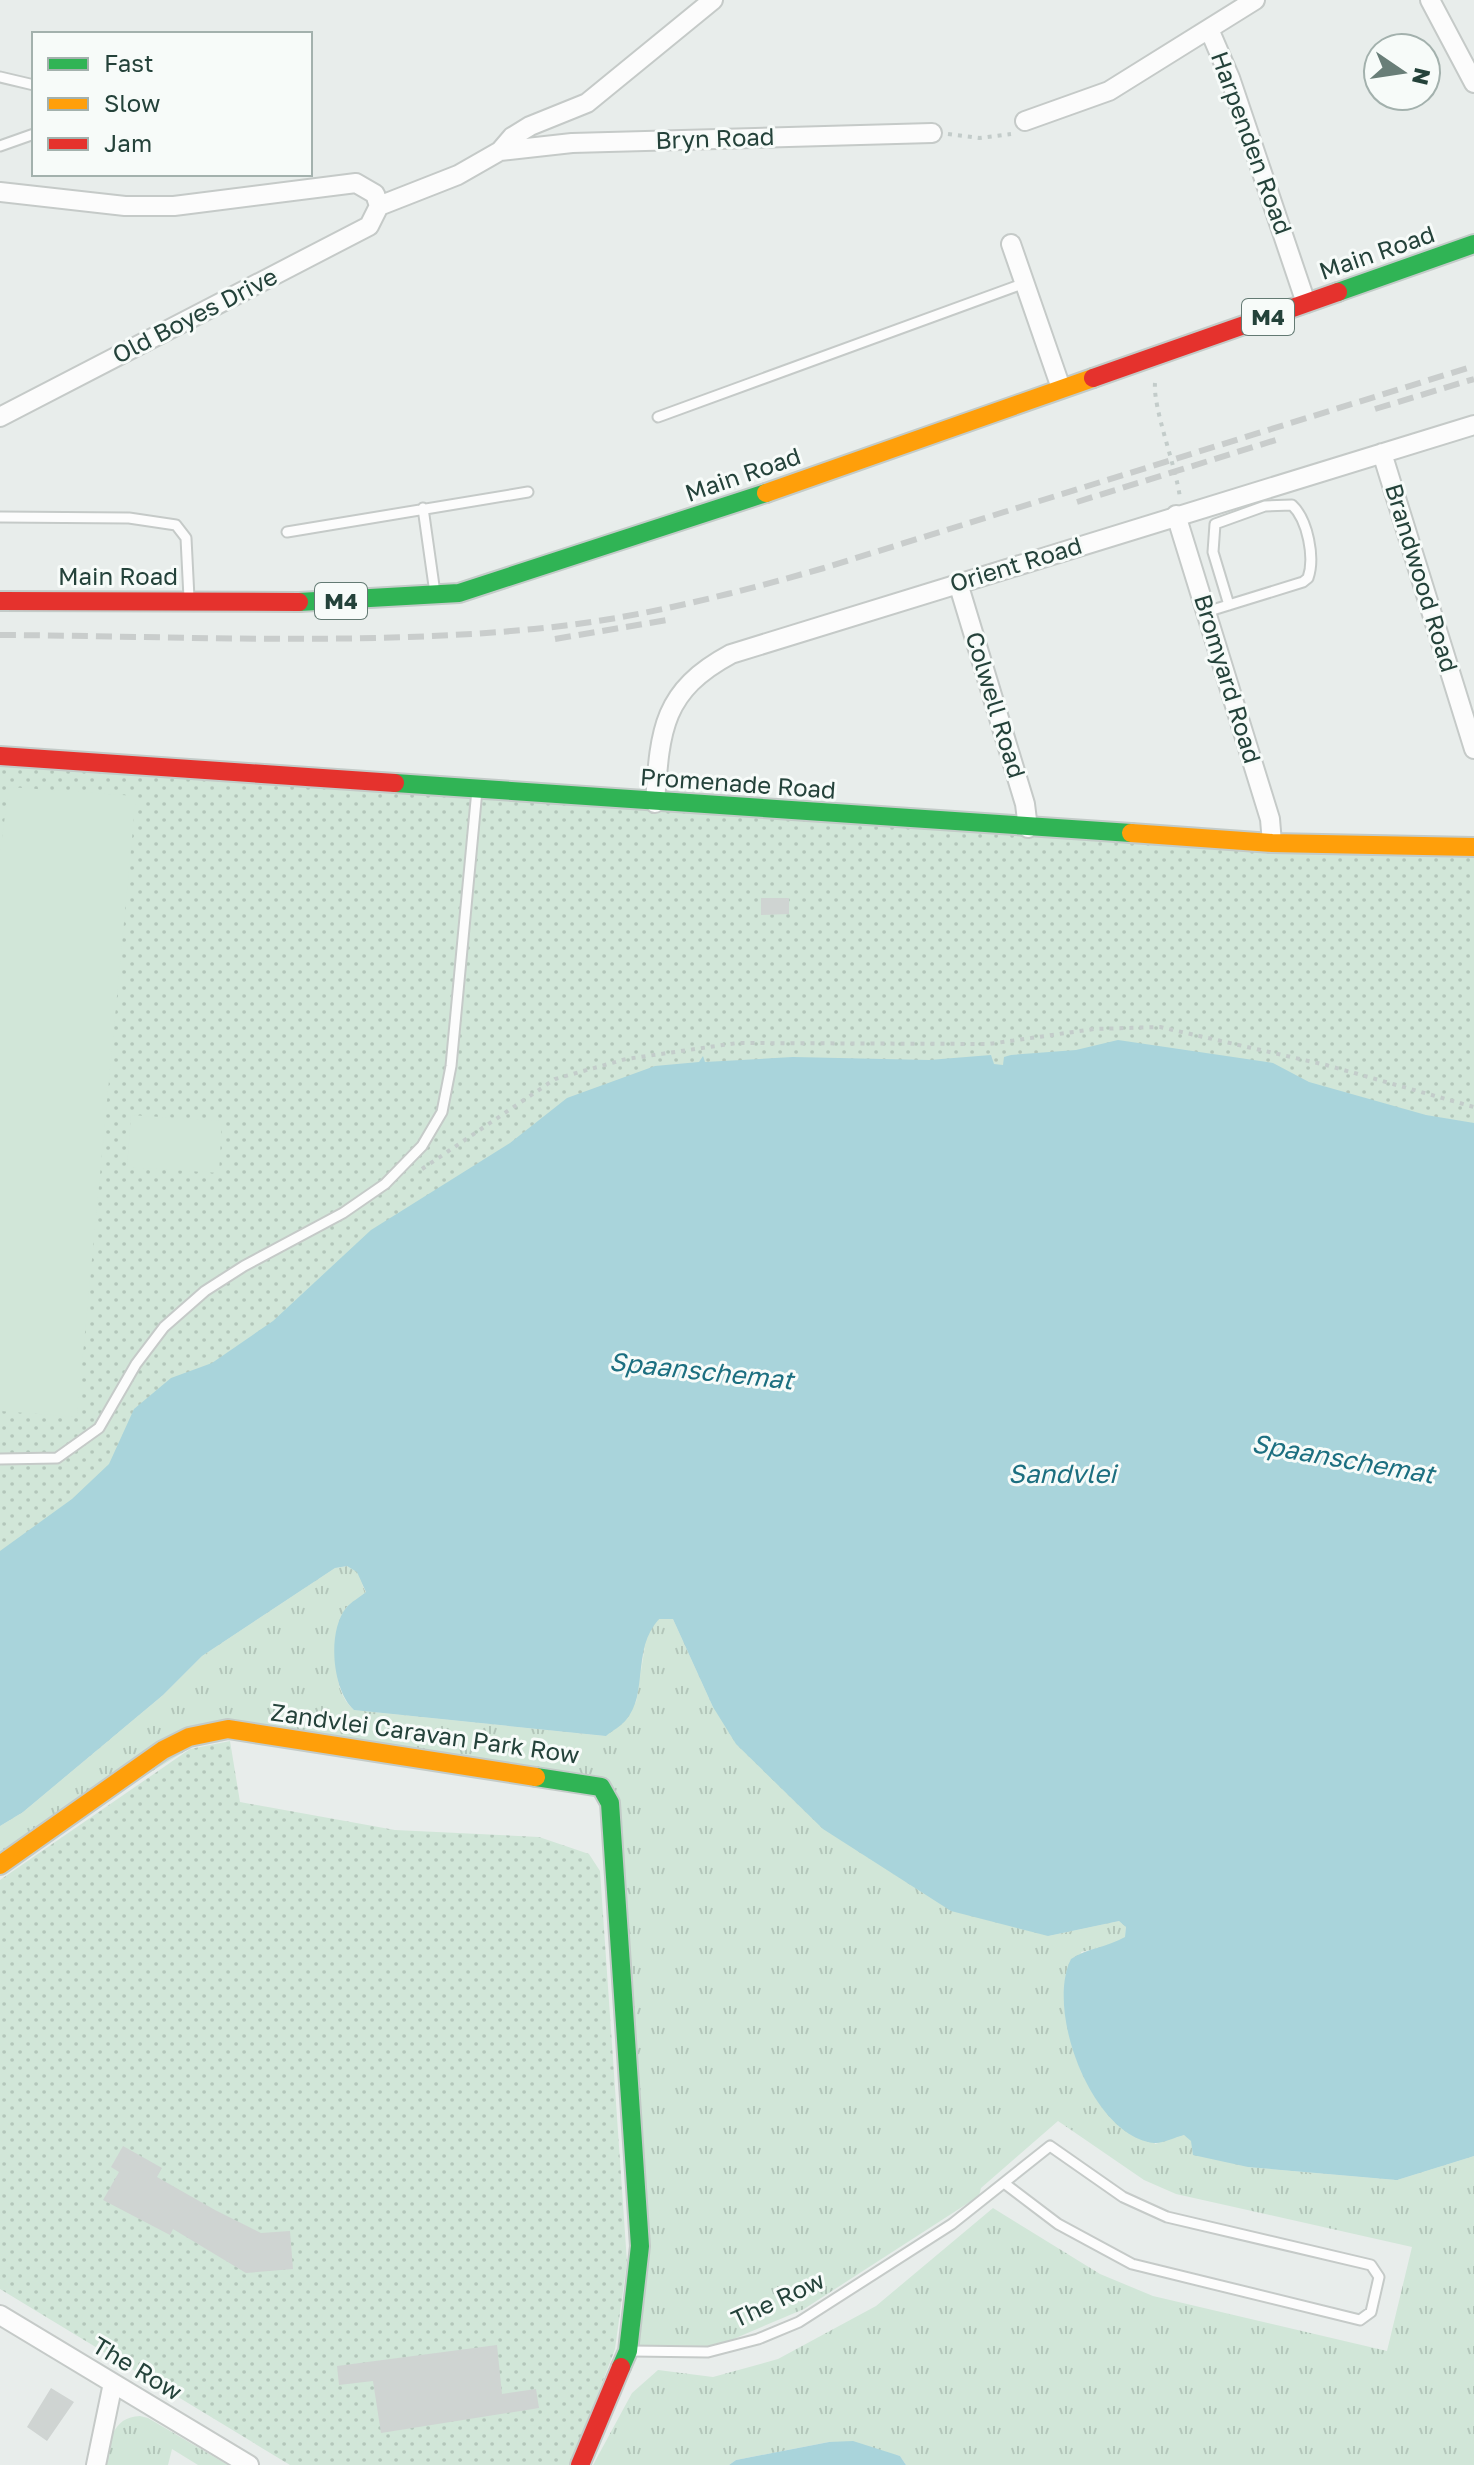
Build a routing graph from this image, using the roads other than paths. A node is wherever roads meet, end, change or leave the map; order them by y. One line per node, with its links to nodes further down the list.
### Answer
1 (713, 0): 12 (street)
2 (1255, 0): 4 (street)
3 (1430, 0): 6 (street)
4 (1209, 29): 8 (street); 18 (street, Harpenden Road)
5 (0, 77): 7 (lane)
6 (1474, 83)
7 (32, 85)
8 (1025, 121)
9 (932, 133): 12 (street, Bryn Road)
10 (32, 135): 11 (lane)
11 (0, 146)
12 (500, 151): 14 (street, Old Boyes Drive)
13 (0, 192): 14 (street)
14 (379, 206): 20 (street, Old Boyes Drive)
15 (1011, 244): 17 (street)
16 (1474, 244): 18 (street, Main Road / M4)
17 (1025, 283): 19 (street); 21 (lane)
18 (1306, 303): 19 (street, Main Road / M4)
19 (1061, 388): 30 (street, Main Road / M4)
20 (0, 417)
21 (658, 417)
22 (1474, 425): 23 (street, Orient Road)
23 (1382, 453): 26 (street, Orient Road); 35 (street, Brandwood Road)
24 (528, 492): 25 (lane)
25 (423, 508): 28 (lane); 30 (lane)
26 (1180, 514): 29 (street, Orient Road); 34 (street, Bromyard Road)
27 (0, 517): 32 (lane)
28 (287, 532)
29 (958, 583): 38 (street, Orient Road); 39 (street, Colwell Road)
30 (435, 596): 32 (street, Main Road / M4)
31 (0, 601): 32 (street, Main Road / M4)
32 (189, 602)
33 (1229, 605): 33 (lane); 34 (lane)
34 (1206, 612): 40 (street, Bromyard Road)
35 (1474, 749)
36 (0, 756): 37 (street, Promenade Road)
37 (477, 790): 38 (street, Promenade Road); 42 (lane)
38 (655, 803): 39 (street, Promenade Road)
39 (1028, 828): 40 (street, Promenade Road)
40 (1272, 843): 41 (street, Promenade Road)
41 (1474, 847)
42 (0, 1459)
43 (0, 1865): 46 (street, Zandvlei Caravan Park Row)
44 (1004, 2183): 44 (lane, The Row); 46 (lane, The Row)
45 (0, 2315): 47 (street, The Row)
46 (628, 2351): 50 (street)
47 (113, 2383): 48 (street); 49 (street, The Row)
48 (96, 2465)
49 (249, 2465)
50 (580, 2465)

